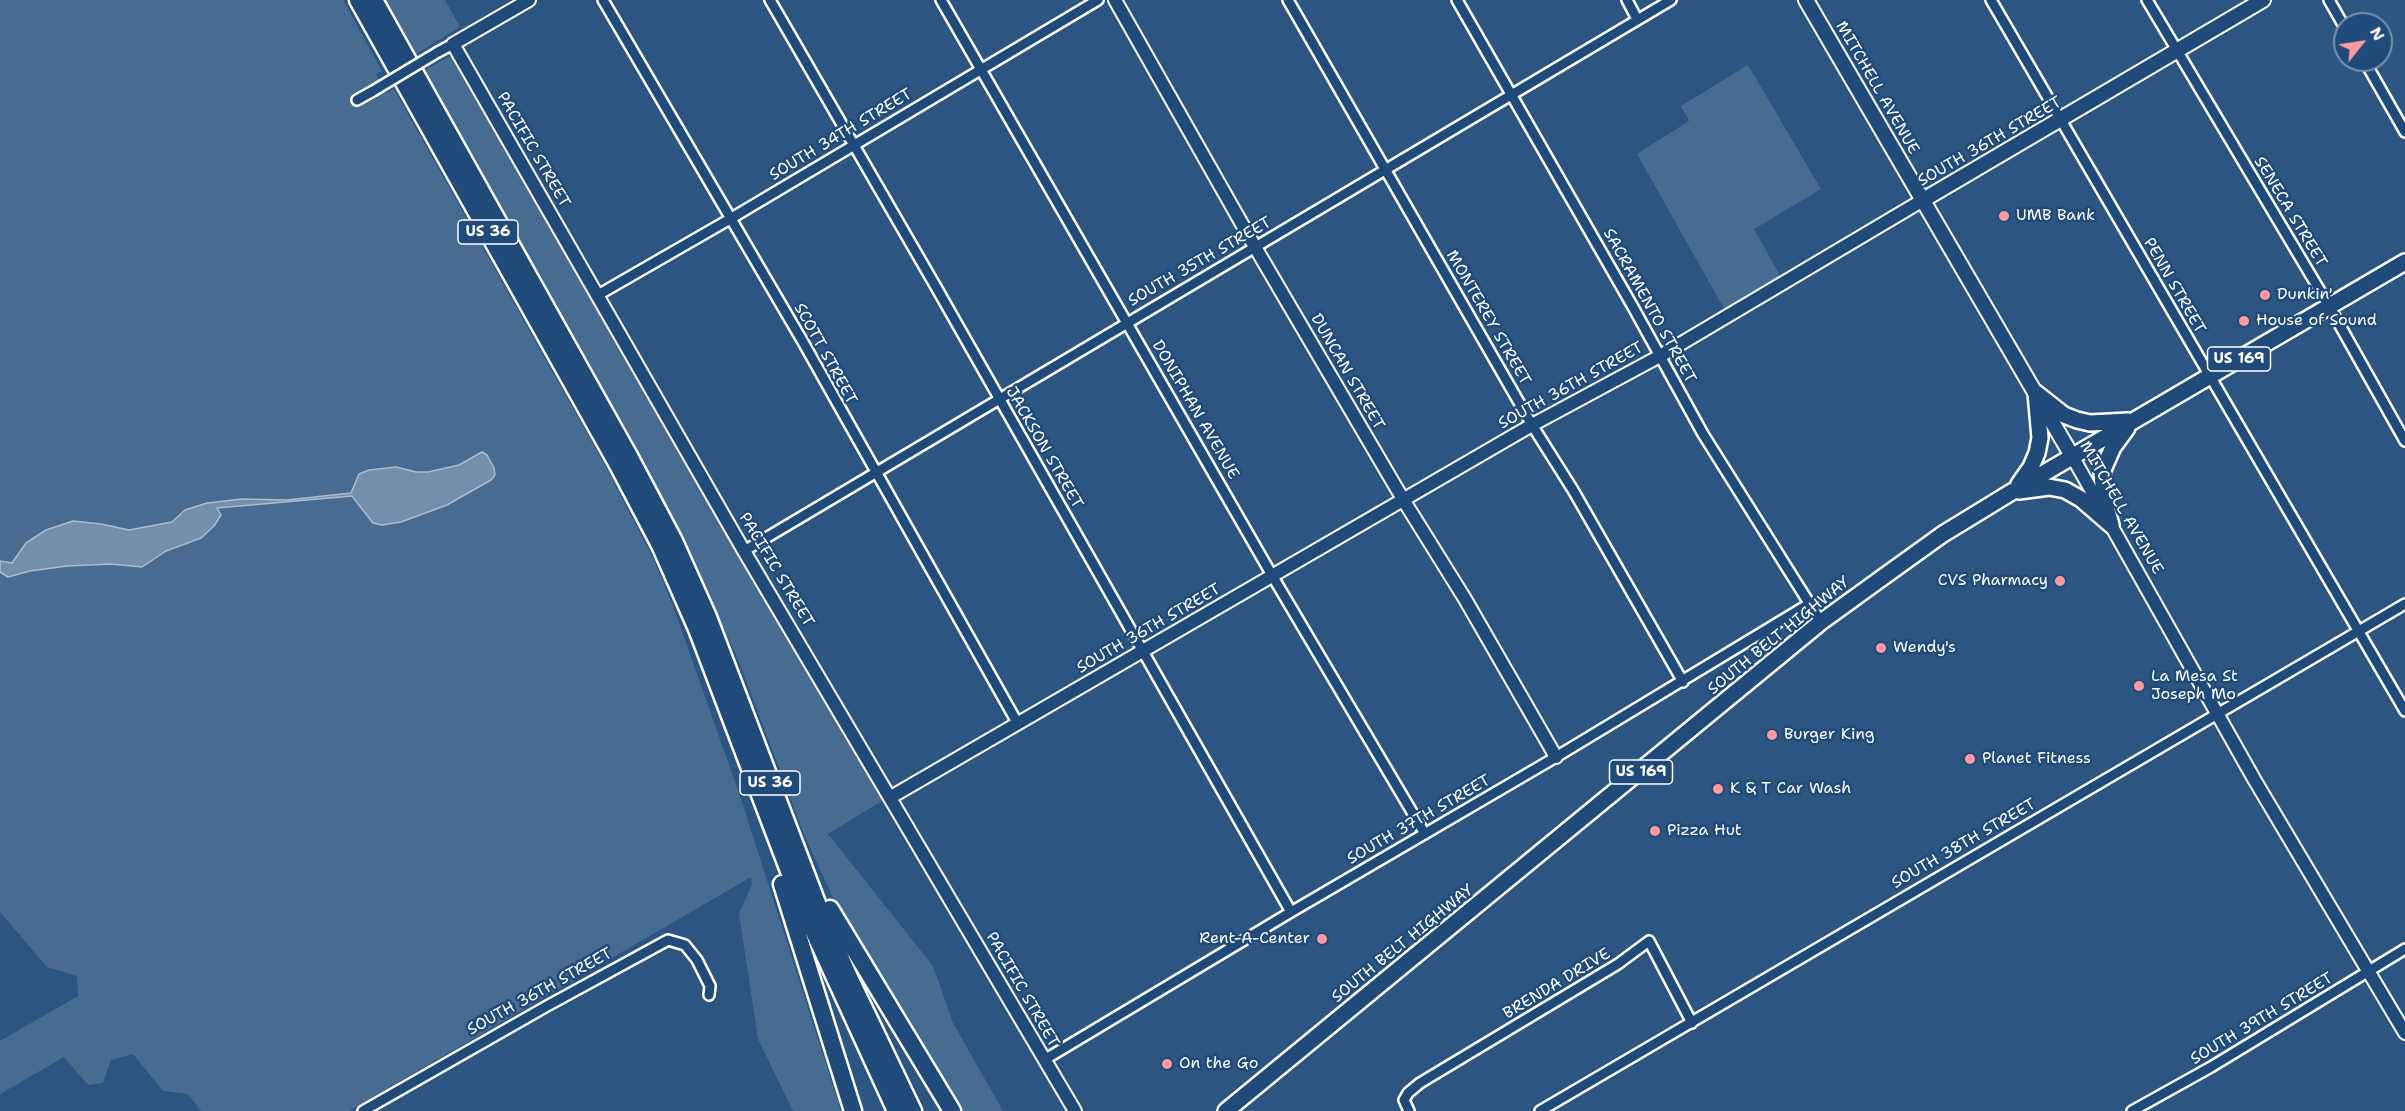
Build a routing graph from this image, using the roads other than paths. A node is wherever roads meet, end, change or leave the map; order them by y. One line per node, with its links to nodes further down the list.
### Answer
1 (358, 0): 59 (highway, US 36)
2 (374, 0): 61 (highway, US 36)
3 (529, 0): 18 (street)
4 (603, 0): 29 (street, SCOTT STREET)
5 (770, 0): 26 (street, JACKSON STREET)
6 (940, 0): 20 (street, DONIPHAN AVENUE)
7 (1098, 0): 20 (street, SOUTH 34TH STREET)
8 (1115, 0): 30 (street, DUNCAN STREET)
9 (1288, 0): 27 (street, MONTEREY STREET)
10 (1457, 0): 22 (street, SACRAMENTO STREET)
11 (1627, 0): 17 (street)
12 (1671, 0): 17 (street, SOUTH 35TH STREET)
13 (1806, 0): 28 (main road, MITCHELL AVENUE)
14 (1991, 0): 24 (street, PENN STREET)
15 (2147, 0): 19 (street, SENECA STREET)
16 (2263, 0): 19 (main road, SOUTH 36TH STREET)
17 (1637, 19): 22 (street, SOUTH 35TH STREET)
18 (453, 44): 23 (street, bridge); 32 (street, PACIFIC STREET)
19 (2176, 51): 24 (main road, SOUTH 36TH STREET); 33 (street, SENECA STREET)
20 (981, 69): 26 (street, SOUTH 34TH STREET); 34 (street, DONIPHAN AVENUE)
21 (2371, 72): 25 (street)
22 (1512, 95): 27 (street, SOUTH 35TH STREET); 35 (street, SACRAMENTO STREET)
23 (357, 100)
24 (2060, 119): 28 (main road, SOUTH 36TH STREET); 36 (street, PENN STREET)
25 (2405, 132)
26 (854, 144): 29 (street, SOUTH 34TH STREET); 38 (street, JACKSON STREET)
27 (1387, 170): 30 (street, SOUTH 35TH STREET); 40 (street, MONTEREY STREET)
28 (1923, 200): 35 (street, SOUTH 36TH STREET); 37 (main road, MITCHELL AVENUE)
29 (730, 219): 32 (street, SOUTH 34TH STREET); 43 (street, SCOTT STREET)
30 (1255, 247): 34 (street, SOUTH 35TH STREET); 45 (street, DUNCAN STREET)
31 (2405, 262): 33 (main road, SOUTH BELT HIGHWAY / US 169)
32 (598, 295): 47 (street, PACIFIC STREET)
33 (2329, 306): 36 (main road, SOUTH BELT HIGHWAY / US 169); 41 (street, SENECA STREET)
34 (1127, 322): 38 (street, SOUTH 35TH STREET); 48 (street, DONIPHAN AVENUE)
35 (1660, 356): 40 (street, SOUTH 36TH STREET); 49 (street, SACRAMENTO STREET)
36 (2209, 376): 39 (main road, SOUTH BELT HIGHWAY / US 169); 52 (street, PENN STREET)
37 (2036, 393): 39 (main road); 42 (main road, MITCHELL AVENUE); 44 (main road)
38 (999, 399): 43 (street, SOUTH 35TH STREET); 53 (street, JACKSON STREET)
39 (2133, 420): 42 (main road, SOUTH BELT HIGHWAY / US 169); 46 (main road)
40 (1532, 425): 45 (street, SOUTH 36TH STREET); 54 (street, MONTEREY STREET)
41 (2405, 441)
42 (2072, 456): 44 (main road, SOUTH BELT HIGHWAY / US 169); 46 (street, MITCHELL AVENUE)
43 (874, 473): 47 (street, SOUTH 35TH STREET); 57 (street, SCOTT STREET)
44 (2010, 492): 46 (main road); 51 (main road, SOUTH BELT HIGHWAY / US 169)
45 (1404, 501): 48 (street, SOUTH 36TH STREET); 58 (street, DUNCAN STREET)
46 (2112, 525): 56 (street, MITCHELL AVENUE)
47 (744, 550): 60 (street, PACIFIC STREET)
48 (1273, 577): 53 (street, SOUTH 36TH STREET); 62 (street, DONIPHAN AVENUE)
49 (1809, 604): 51 (street, SACRAMENTO STREET); 54 (street, SOUTH 37TH STREET)
50 (2405, 604): 52 (street, SOUTH 38TH STREET)
51 (1821, 622): 76 (main road, SOUTH BELT HIGHWAY / US 169)
52 (2359, 631): 55 (street, PENN STREET); 56 (street, SOUTH 38TH STREET)
53 (1143, 650): 57 (street, SOUTH 36TH STREET); 63 (street, JACKSON STREET)
54 (1683, 682): 58 (street, SOUTH 37TH STREET)
55 (2405, 711)
56 (2218, 712): 65 (street, MITCHELL AVENUE); 67 (street, SOUTH 38TH STREET)
57 (1018, 724): 60 (street, SOUTH 36TH STREET)
58 (1556, 757): 62 (street, SOUTH 37TH STREET)
59 (754, 780): 71 (highway); 72 (highway, US 36)
60 (891, 797): 69 (street, PACIFIC STREET)
61 (785, 823): 73 (highway, US 36); 74 (highway)
62 (1425, 834): 63 (street, SOUTH 37TH STREET)
63 (1291, 912): 69 (street, SOUTH 37TH STREET)
64 (2405, 949): 65 (street, SOUTH 39TH STREET)
65 (2369, 972): 68 (street, MITCHELL AVENUE); 79 (street, SOUTH 39TH STREET)
66 (709, 995): 70 (street, SOUTH 36TH STREET)
67 (1692, 1023): 77 (street, BRENDA DRIVE); 78 (street, SOUTH 38TH STREET)
68 (2405, 1033)
69 (1044, 1060): 75 (street, PACIFIC STREET)
70 (363, 1111)
71 (853, 1111)
72 (896, 1111)
73 (913, 1111)
74 (952, 1111)
75 (1075, 1111)
76 (1226, 1111)
77 (1408, 1111)
78 (1540, 1111)
79 (2132, 1111)

